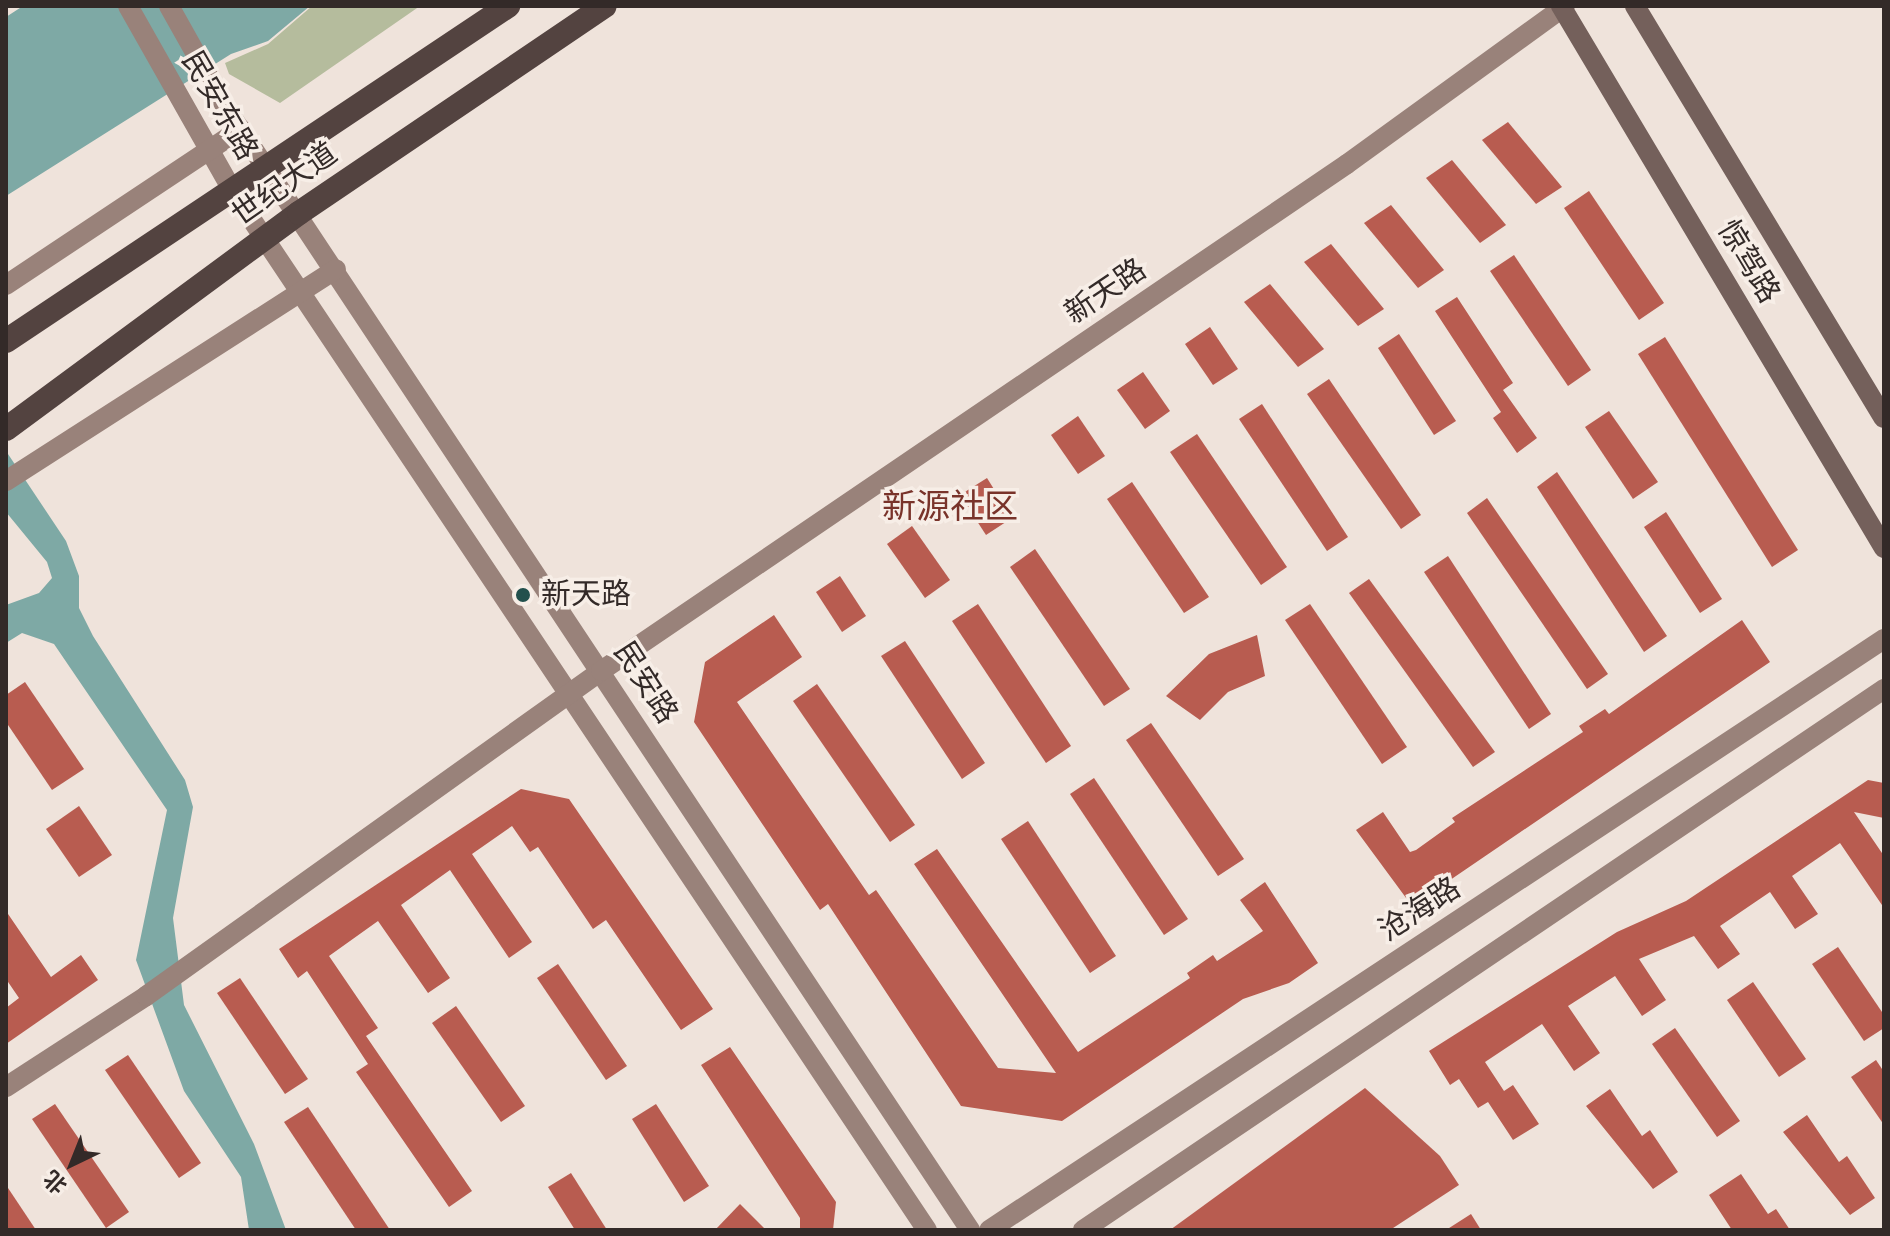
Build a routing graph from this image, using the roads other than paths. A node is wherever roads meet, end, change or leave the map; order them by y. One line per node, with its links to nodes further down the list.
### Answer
1 (128, 6): 8 (main road, 民安东路)
2 (169, 6): 7 (main road, 民安东路)
3 (508, 6): 9 (highway, 世纪大道)
4 (605, 6): 11 (highway, 世纪大道)
5 (1635, 6): 17 (main road, 惊驾路)
6 (1563, 7): 20 (main road, 惊驾路); 22 (main road, 新天路)
7 (241, 129): 8 (main road); 9 (main road, 民安东路)
8 (208, 150): 10 (main road, 民安东路); 14 (main road)
9 (270, 169): 10 (highway, 世纪大道); 11 (main road, 民安路)
10 (234, 193): 12 (main road); 16 (highway, 世纪大道)
11 (299, 213): 12 (highway, 世纪大道); 13 (main road, 民安路)
12 (265, 238): 15 (main road); 18 (highway, 世纪大道)
13 (336, 269): 15 (main road); 22 (main road, 民安路)
14 (6, 285)
15 (301, 292): 19 (main road); 24 (main road)
16 (6, 341)
17 (1884, 418)
18 (8, 427)
19 (6, 481)
20 (1884, 548)
21 (1884, 639): 28 (main road, 沧海路)
22 (601, 671): 24 (main road, 新天路); 27 (main road, 民安路)
23 (1884, 689): 29 (main road)
24 (570, 695): 25 (main road, 新天路); 26 (main road)
25 (6, 1087)
26 (927, 1230)
27 (970, 1230)
28 (989, 1230)
29 (1083, 1230)

